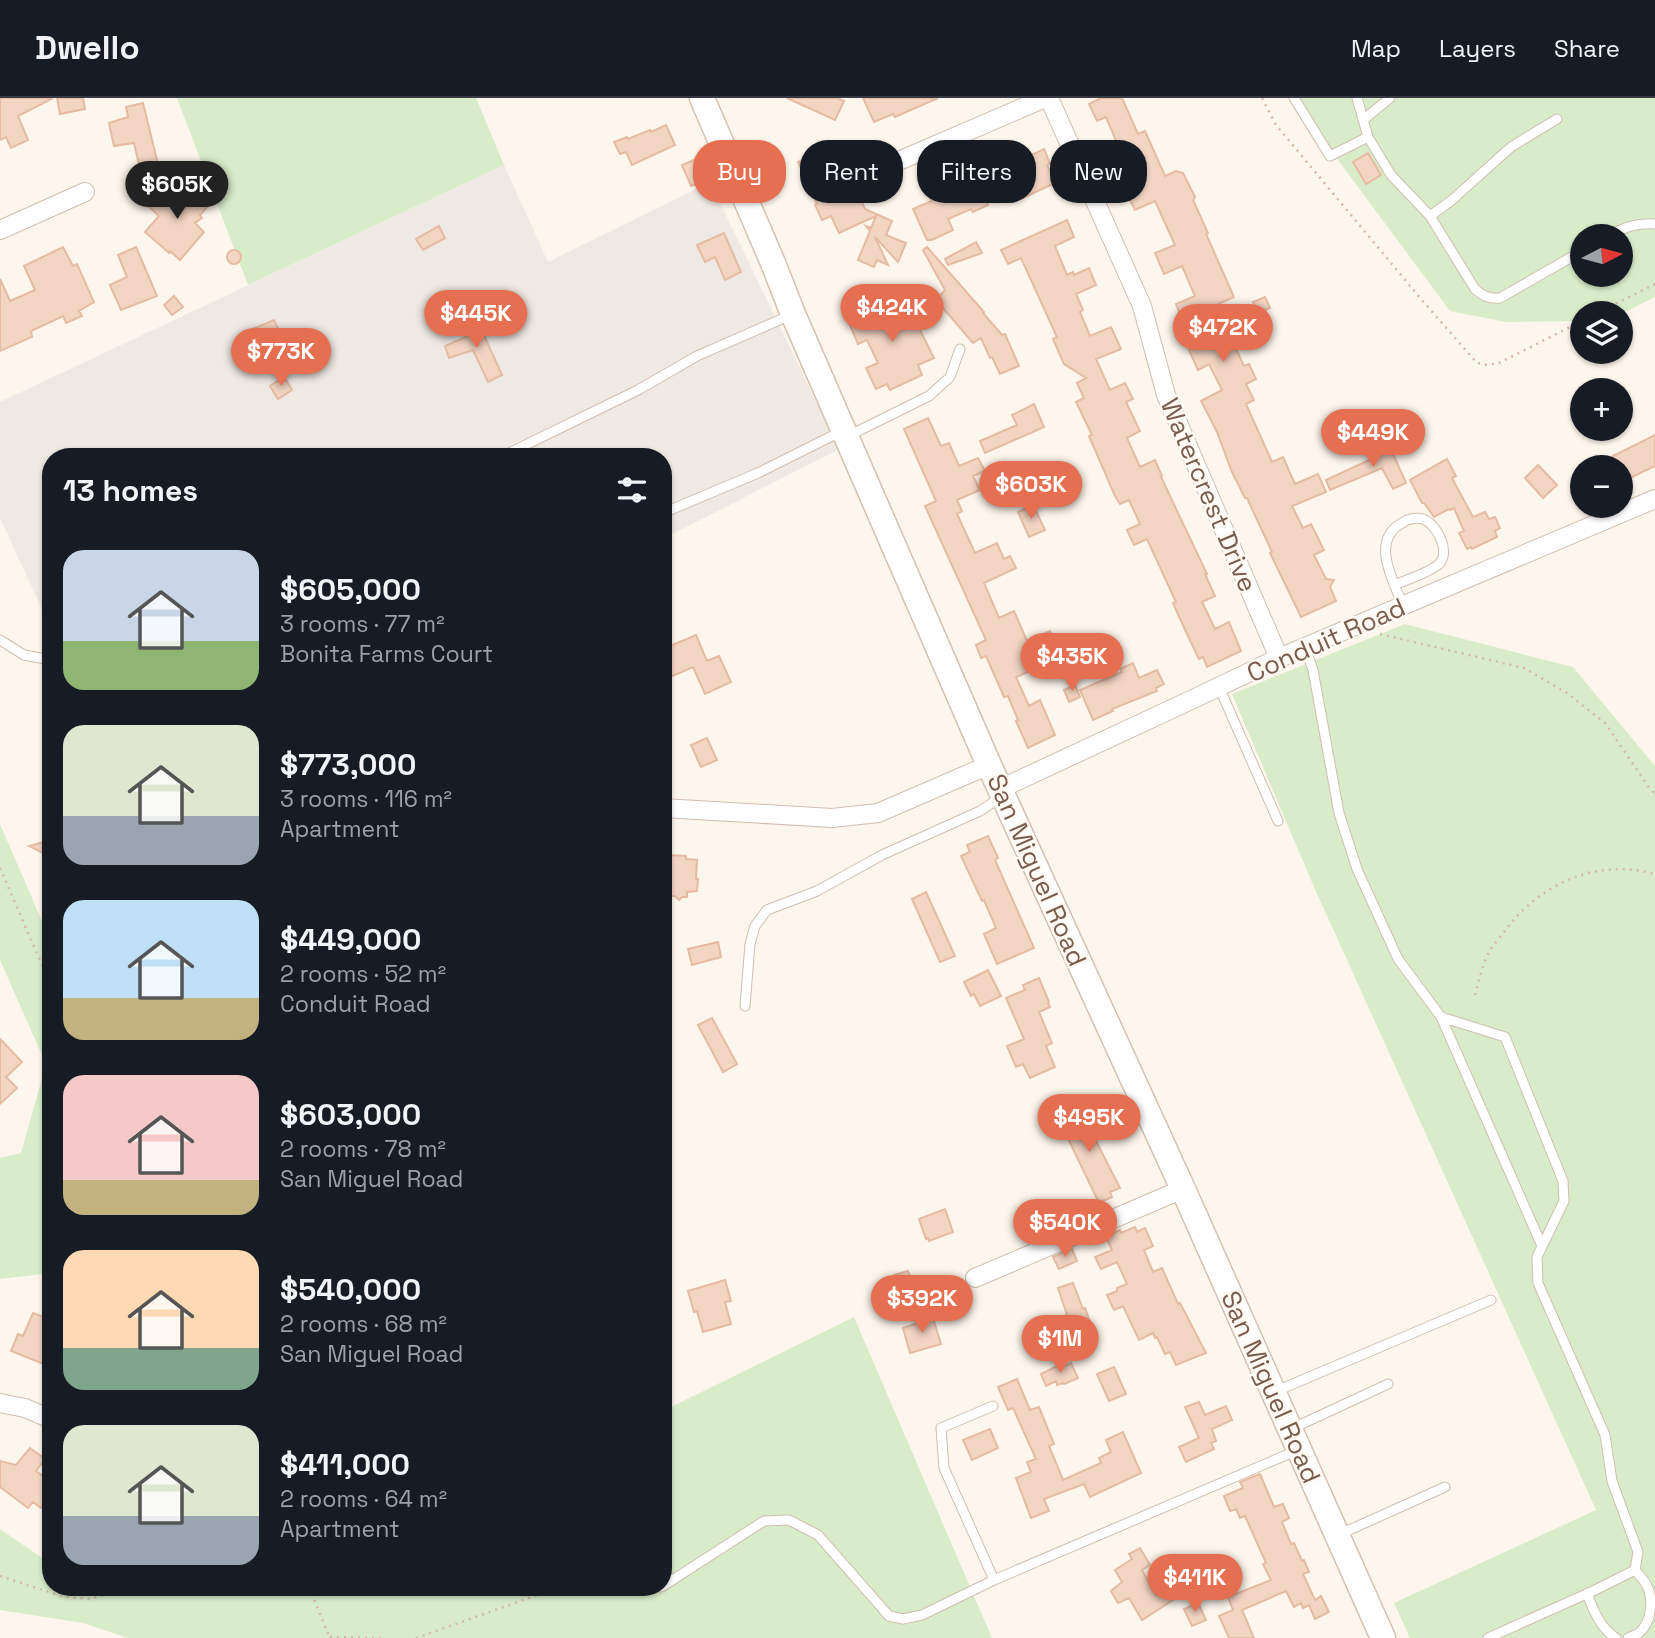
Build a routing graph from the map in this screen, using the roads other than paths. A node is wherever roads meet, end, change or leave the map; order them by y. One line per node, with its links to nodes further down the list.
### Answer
1 (702, 98): 16 (street, San Miguel Road)
2 (1047, 98): 9 (street); 27 (street, Watercrest Drive)
3 (1294, 98): 8 (lane)
4 (1357, 98): 7 (lane)
5 (1390, 98): 7 (lane)
6 (1557, 118): 11 (lane)
7 (1363, 120): 8 (lane)
8 (1368, 137): 11 (lane)
9 (903, 159)
10 (85, 192): 14 (street)
11 (1430, 216): 15 (lane)
12 (1655, 224): 13 (lane)
13 (1633, 226)
14 (0, 230)
15 (1570, 258)
16 (793, 314): 18 (street, San Miguel Road); 19 (lane)
17 (960, 349): 18 (lane)
18 (845, 434): 21 (lane); 29 (street, San Miguel Road)
19 (519, 448)
20 (1655, 499): 23 (street, Conduit Road)
21 (672, 509)
22 (1394, 584): 22 (lane); 23 (lane)
23 (1403, 605): 25 (street, Conduit Road)
24 (0, 640): 26 (lane)
25 (1305, 647): 27 (street, Conduit Road); 34 (lane)
26 (42, 658)
27 (1279, 658): 28 (street, Conduit Road)
28 (1219, 687): 30 (street, Conduit Road); 32 (lane)
29 (989, 765): 30 (street, San Miguel Road); 31 (street)
30 (1001, 792): 33 (lane); 35 (street, San Miguel Road)
31 (672, 809)
32 (1278, 821)
33 (746, 1006)
34 (1441, 1017): 36 (lane); 36 (lane)
35 (1183, 1189): 37 (street); 40 (street, San Miguel Road)
36 (1542, 1246): 47 (lane)
37 (975, 1278)
38 (1491, 1300): 40 (lane)
39 (1388, 1384): 44 (lane)
40 (1274, 1392): 44 (street, San Miguel Road)
41 (0, 1403): 43 (street)
42 (993, 1406): 49 (lane)
43 (42, 1415)
44 (1295, 1439): 46 (street, San Miguel Road); 49 (lane)
45 (1445, 1486): 46 (lane)
46 (1338, 1535): 51 (street, San Miguel Road)
47 (1635, 1570): 50 (lane); 54 (lane)
48 (672, 1580): 49 (lane)
49 (994, 1580)
50 (1587, 1594): 52 (lane); 53 (lane)
51 (1383, 1638)
52 (1488, 1638)
53 (1616, 1638)
54 (1628, 1638)

